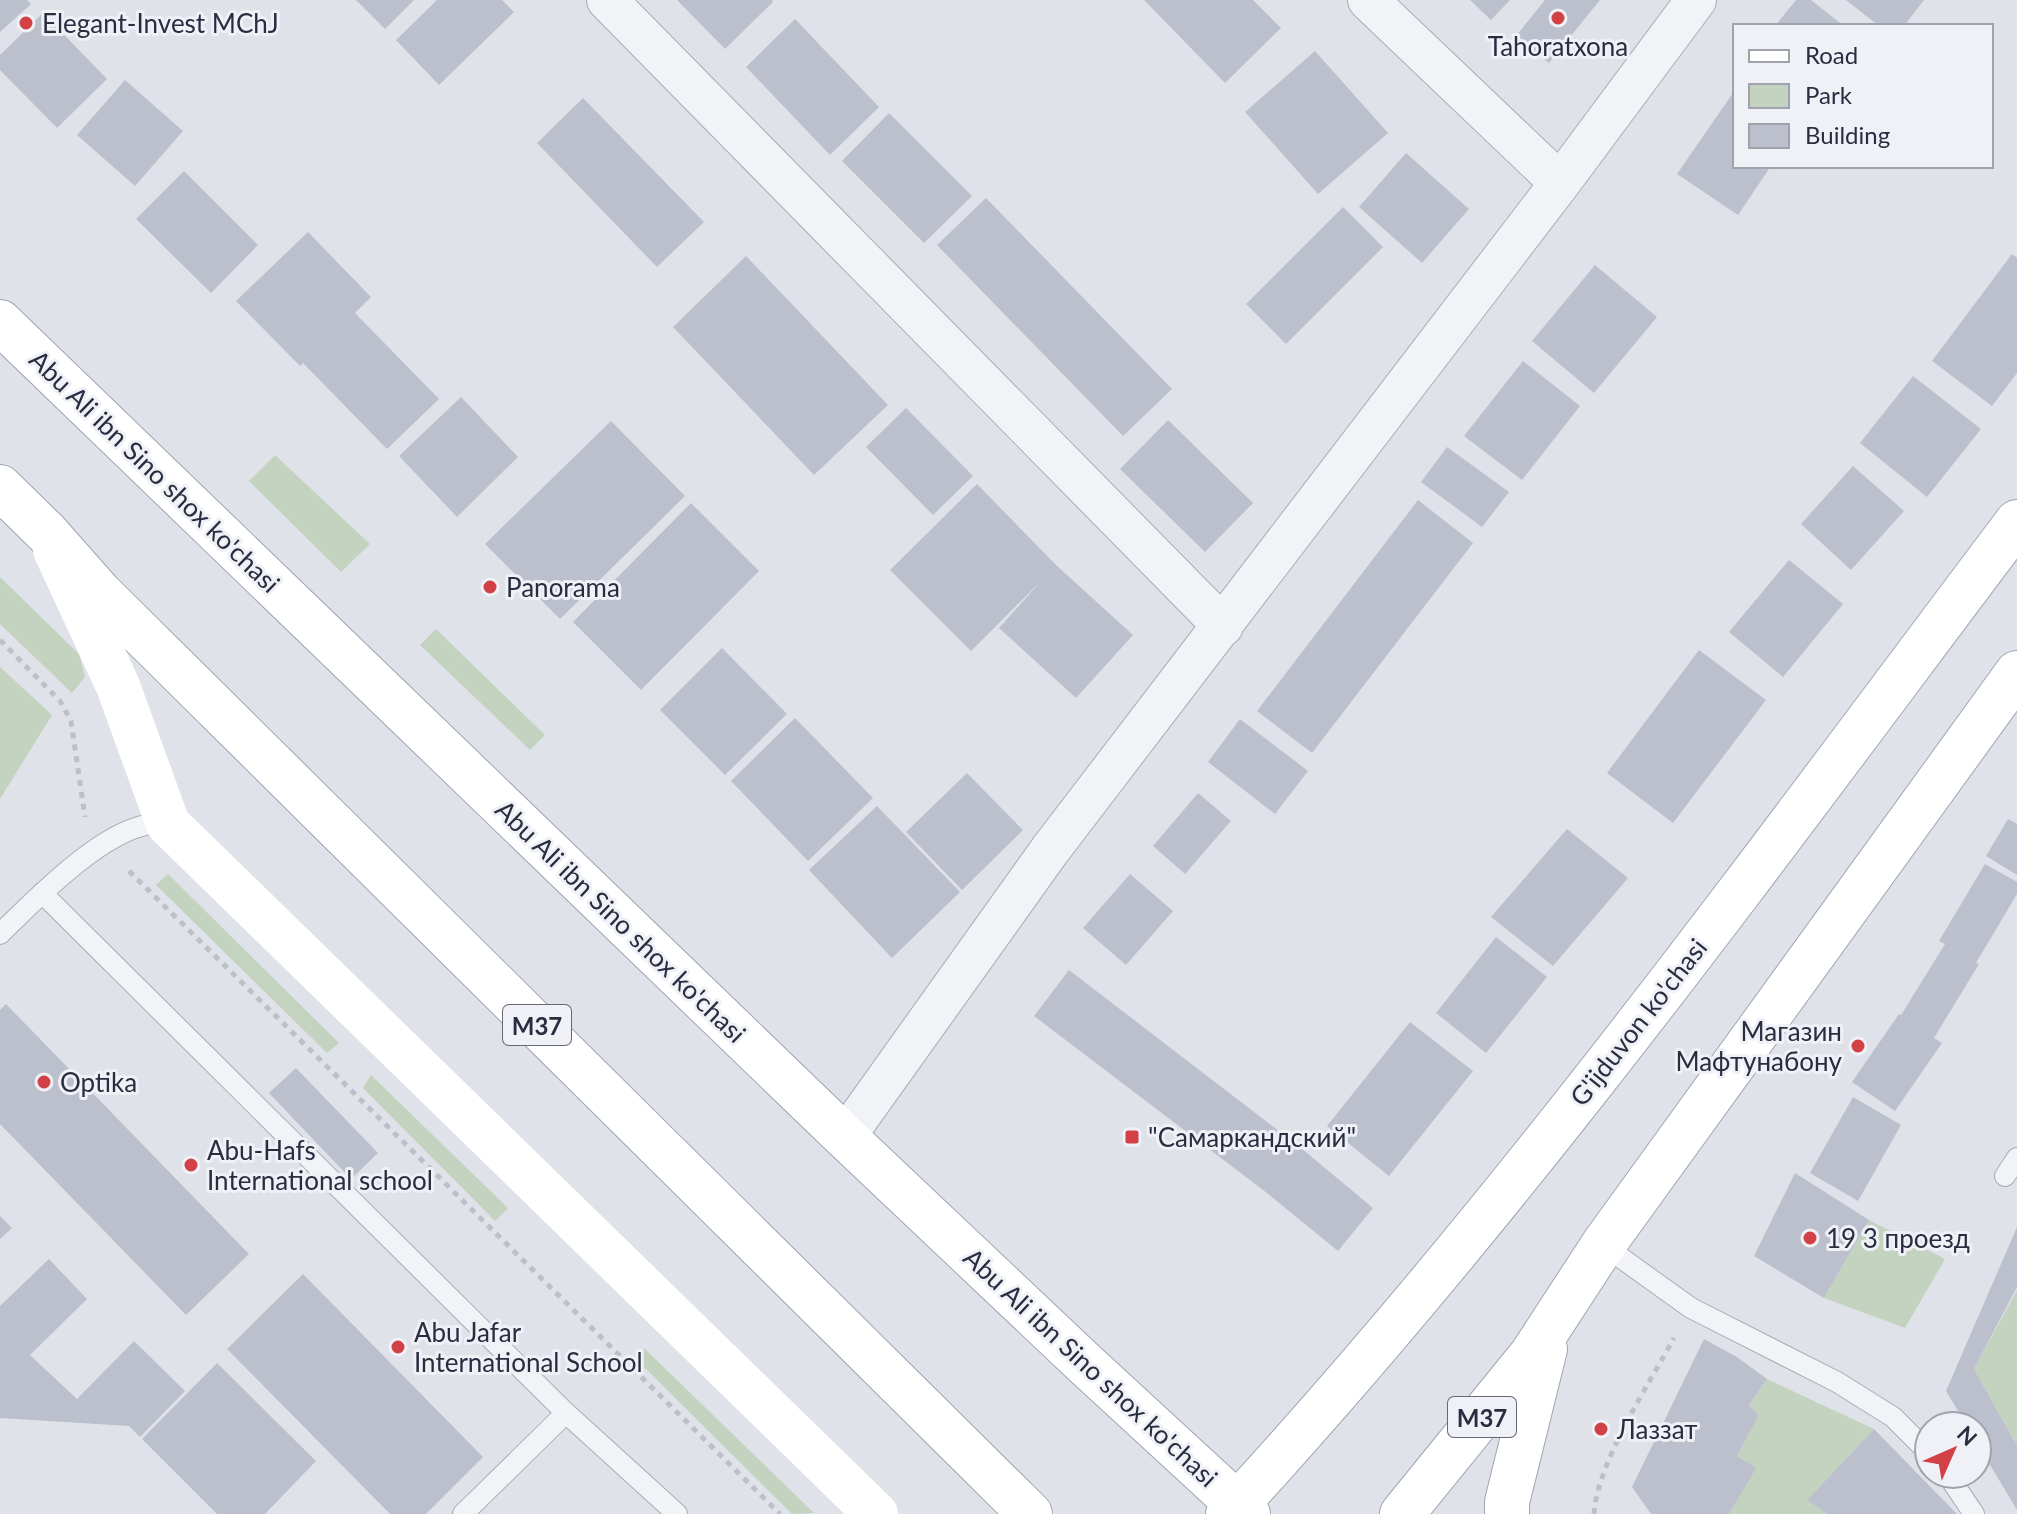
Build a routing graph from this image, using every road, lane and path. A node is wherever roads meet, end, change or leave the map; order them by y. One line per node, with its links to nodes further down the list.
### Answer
1 (607, 0): 9 (street)
2 (1368, 0): 4 (street)
3 (1696, 0): 4 (street)
4 (1560, 183): 9 (street)
5 (0, 322): 16 (main road, Abu Ali ibn Sino shox ko'chasi)
6 (0, 487): 8 (main road, M37)
7 (2017, 522): 25 (main road, G'ijduvon ko'chasi)
8 (47, 533): 12 (main road); 30 (main road, M37)
9 (1223, 626): 16 (street)
10 (0, 640): 13 (path)
11 (2017, 673): 19 (main road, M37)
12 (168, 824): 13 (lane); 29 (main road)
13 (103, 845): 14 (lane); 28 (path)
14 (42, 893): 15 (lane); 22 (lane)
15 (0, 934)
16 (845, 1137): 25 (main road, Abu Ali ibn Sino shox ko'chasi)
17 (2017, 1158): 18 (lane)
18 (2005, 1176)
19 (1603, 1245): 20 (lane); 21 (main road, M37)
20 (1691, 1308): 23 (lane); 33 (path)
21 (1559, 1317): 31 (main road, M37); 32 (main road)
22 (566, 1413): 26 (lane); 27 (lane)
23 (1913, 1437)
24 (1958, 1490): 34 (lane)
25 (1238, 1511)
26 (463, 1514)
27 (677, 1514)
28 (780, 1514)
29 (876, 1514)
30 (1030, 1514)
31 (1402, 1514)
32 (1507, 1514)
33 (1594, 1514)
34 (1974, 1514)

